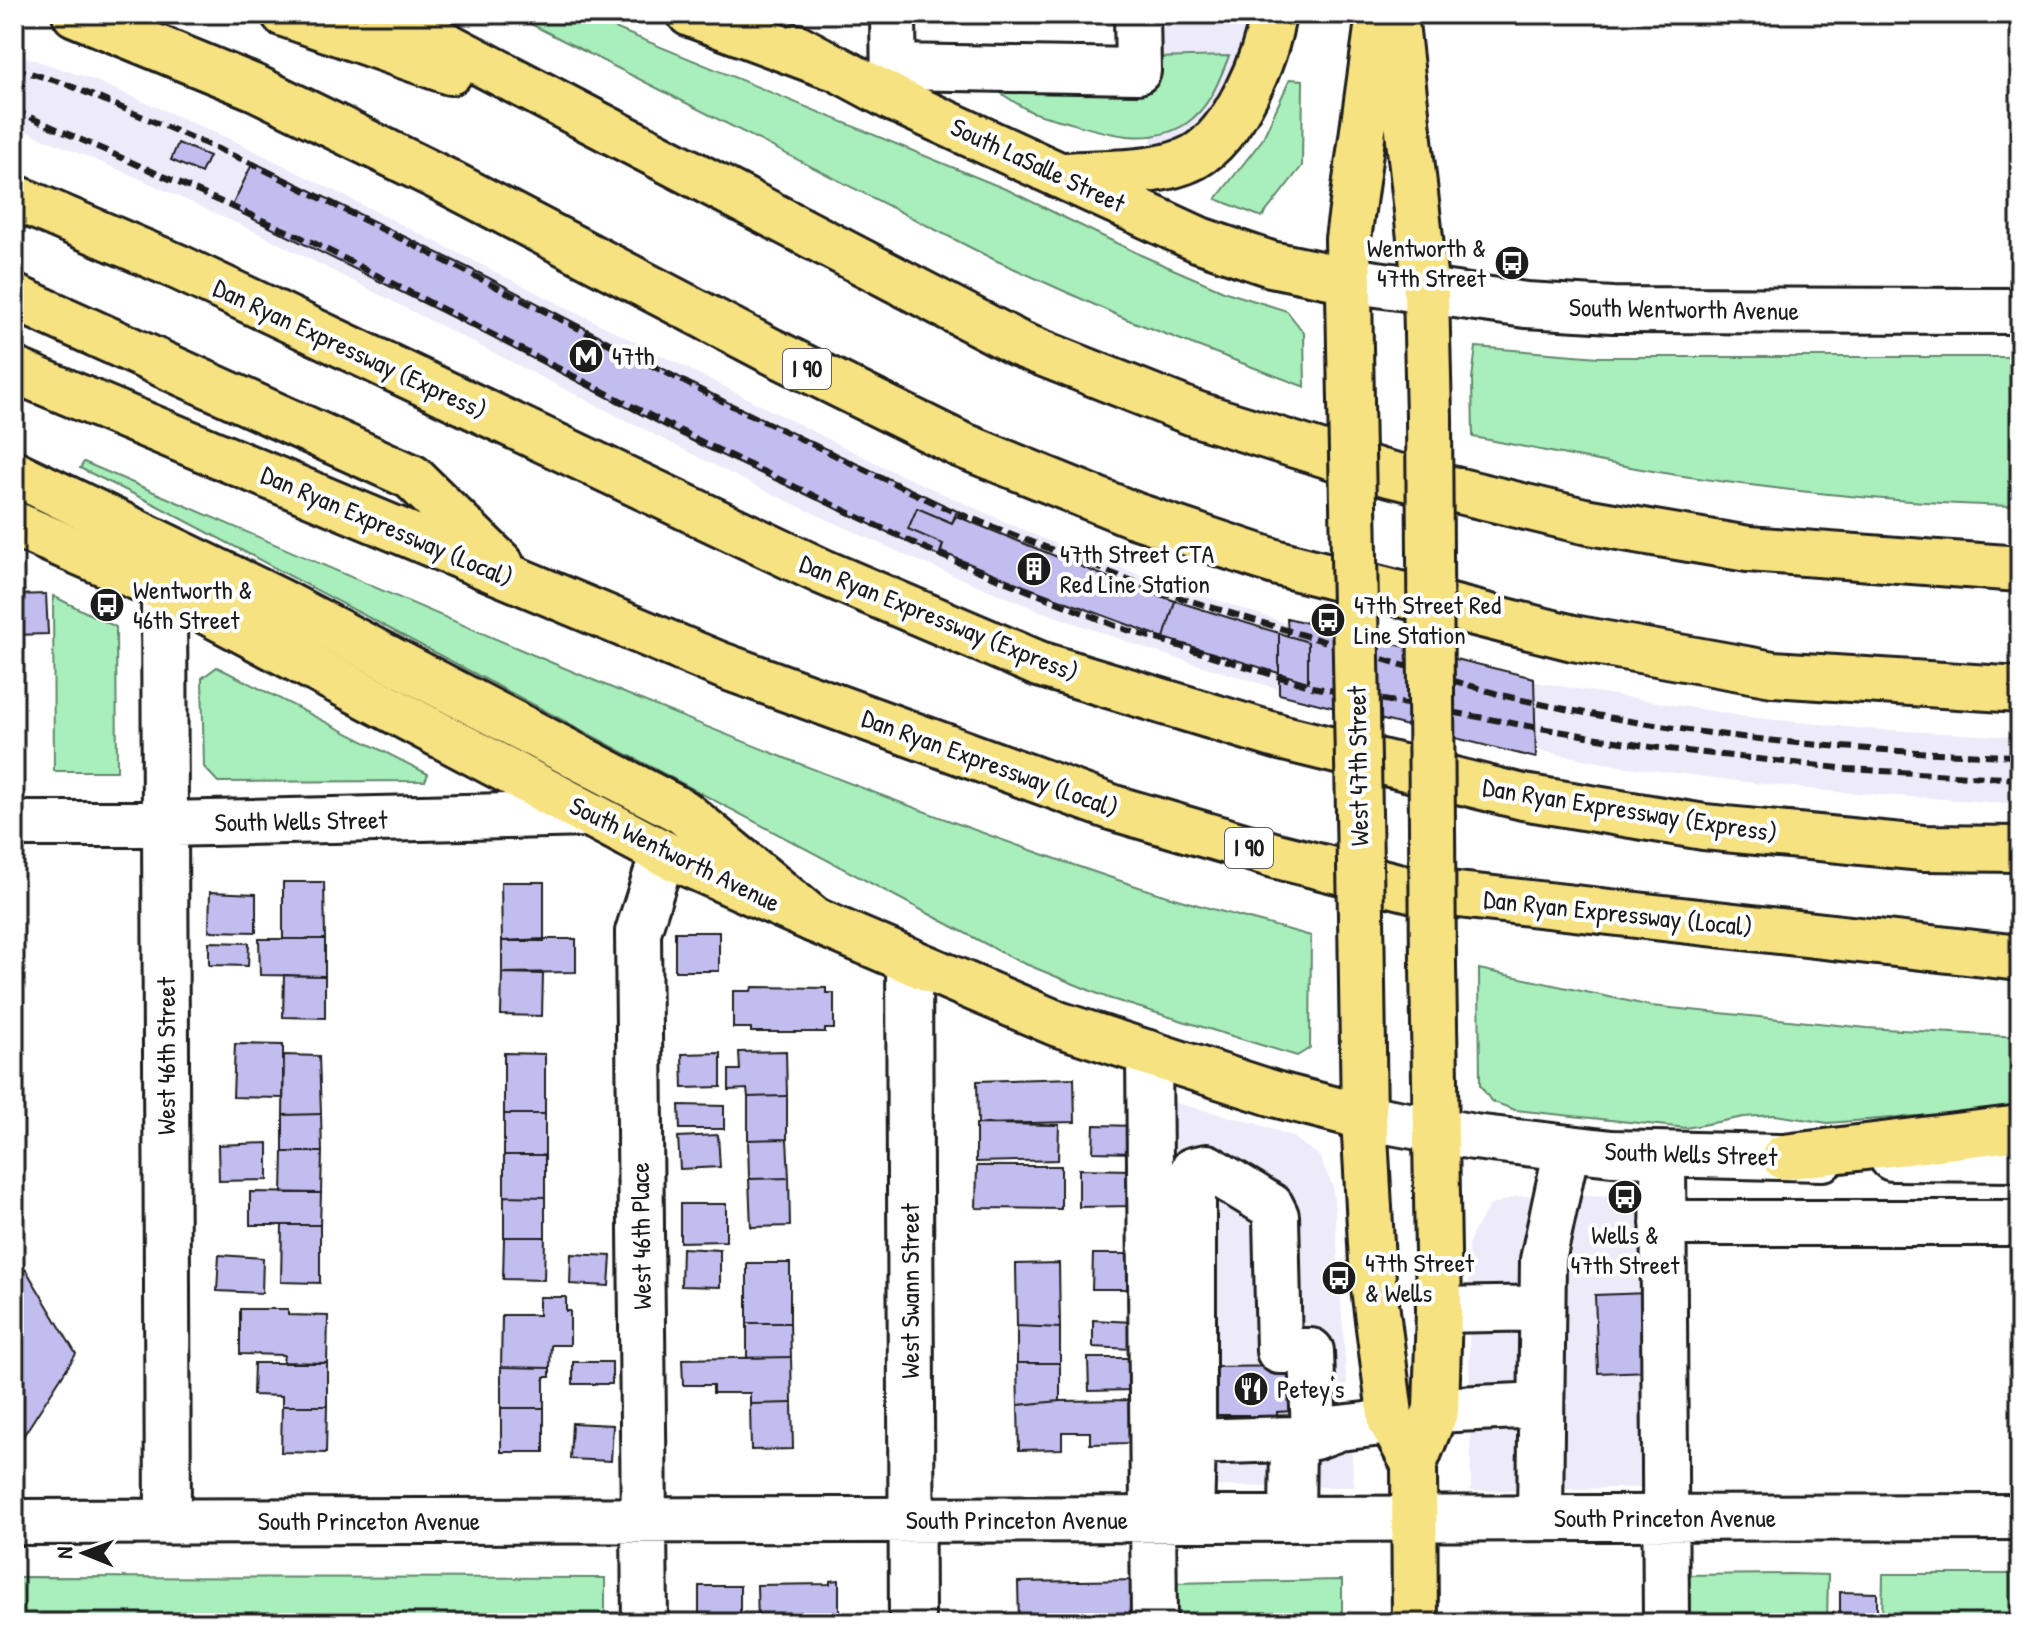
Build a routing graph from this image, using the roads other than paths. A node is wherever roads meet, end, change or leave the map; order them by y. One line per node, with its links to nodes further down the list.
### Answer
1 (75, 14): 26 (main road, I 90)
2 (284, 14): 13 (main road)
3 (387, 14): 13 (main road)
4 (690, 14): 11 (main road)
5 (741, 14): 11 (main road, South LaSalle Street)
6 (893, 14): 12 (street)
7 (1137, 14): 12 (street)
8 (1273, 14): 14 (main road)
9 (1379, 14): 16 (main road, West 47th Street)
10 (1395, 14): 17 (main road, West 47th Street)
11 (829, 66): 12 (main road, South LaSalle Street)
12 (894, 83): 14 (main road, South LaSalle Street)
13 (603, 125): 23 (main road)
14 (1061, 175): 16 (main road, South LaSalle Street)
15 (14, 197): 30 (main road, Dan Ryan Expressway (Express))
16 (1349, 280): 17 (street, South Wentworth Avenue); 36 (main road, West 47th Street, bridge)
17 (1426, 292): 19 (street, South Wentworth Avenue); 38 (main road, West 47th Street, bridge)
18 (14, 297): 24 (main road)
19 (2020, 311)
20 (14, 370): 24 (main road, Dan Ryan Expressway (Local) / I 90)
21 (14, 473): 32 (main road)
22 (14, 524): 25 (main road, South Wentworth Avenue)
23 (2020, 569)
24 (518, 580): 33 (main road, Dan Ryan Expressway (Local) / I 90)
25 (164, 589): 27 (main road, South Wentworth Avenue); 29 (street, West 46th Street)
26 (2020, 690)
27 (589, 814): 29 (street, South Wells Street); 31 (main road, South Wentworth Avenue)
28 (14, 824): 29 (street, South Wells Street)
29 (165, 824): 62 (street, West 46th Street)
30 (2020, 849)
31 (663, 853): 32 (main road, South Wentworth Avenue); 60 (street, West 46th Place)
32 (814, 920): 34 (main road, South Wentworth Avenue)
33 (2020, 958)
34 (909, 960): 35 (main road, South Wentworth Avenue); 59 (street, West Swann Street)
35 (1149, 1053): 36 (main road, South Wentworth Avenue); 56 (street)
36 (1364, 1117): 38 (street, South Wells Street); 49 (main road, West 47th Street)
37 (2020, 1128): 41 (main road)
38 (1435, 1130): 39 (street, South Wells Street); 46 (main road, West 47th Street)
39 (1567, 1148): 40 (street, South Wells Street); 45 (street)
40 (1663, 1155): 41 (street, South Wells Street); 43 (street)
41 (1784, 1157): 42 (street, South Wells Street)
42 (2020, 1159)
43 (1663, 1223): 44 (street); 55 (street)
44 (2020, 1223)
45 (1542, 1308): 46 (street); 47 (street)
46 (1439, 1310): 48 (main road, West 47th Street)
47 (1541, 1405): 48 (street); 54 (street)
48 (1436, 1410): 52 (main road, West 47th Street)
49 (1391, 1422): 50 (street); 52 (main road, West 47th Street)
50 (1304, 1438): 51 (street); 51 (street); 57 (street)
51 (1193, 1442): 56 (street)
52 (1414, 1464): 58 (main road, West 47th Street)
53 (2020, 1517): 55 (street, South Princeton Avenue)
54 (1540, 1518): 55 (street, South Princeton Avenue); 58 (street, South Princeton Avenue)
55 (1665, 1518): 67 (street)
56 (1172, 1519): 57 (street, South Princeton Avenue); 59 (street, South Princeton Avenue); 65 (street)
57 (1292, 1519): 58 (street, South Princeton Avenue)
58 (1415, 1519): 66 (main road, West 47th Street)
59 (911, 1520): 60 (street, South Princeton Avenue); 64 (street, West Swann Street)
60 (644, 1521): 62 (street, South Princeton Avenue); 63 (street, West 46th Place)
61 (14, 1522): 62 (street, South Princeton Avenue)
62 (168, 1522)
63 (645, 1623)
64 (912, 1623)
65 (1154, 1623)
66 (1415, 1623)
67 (1666, 1623)

